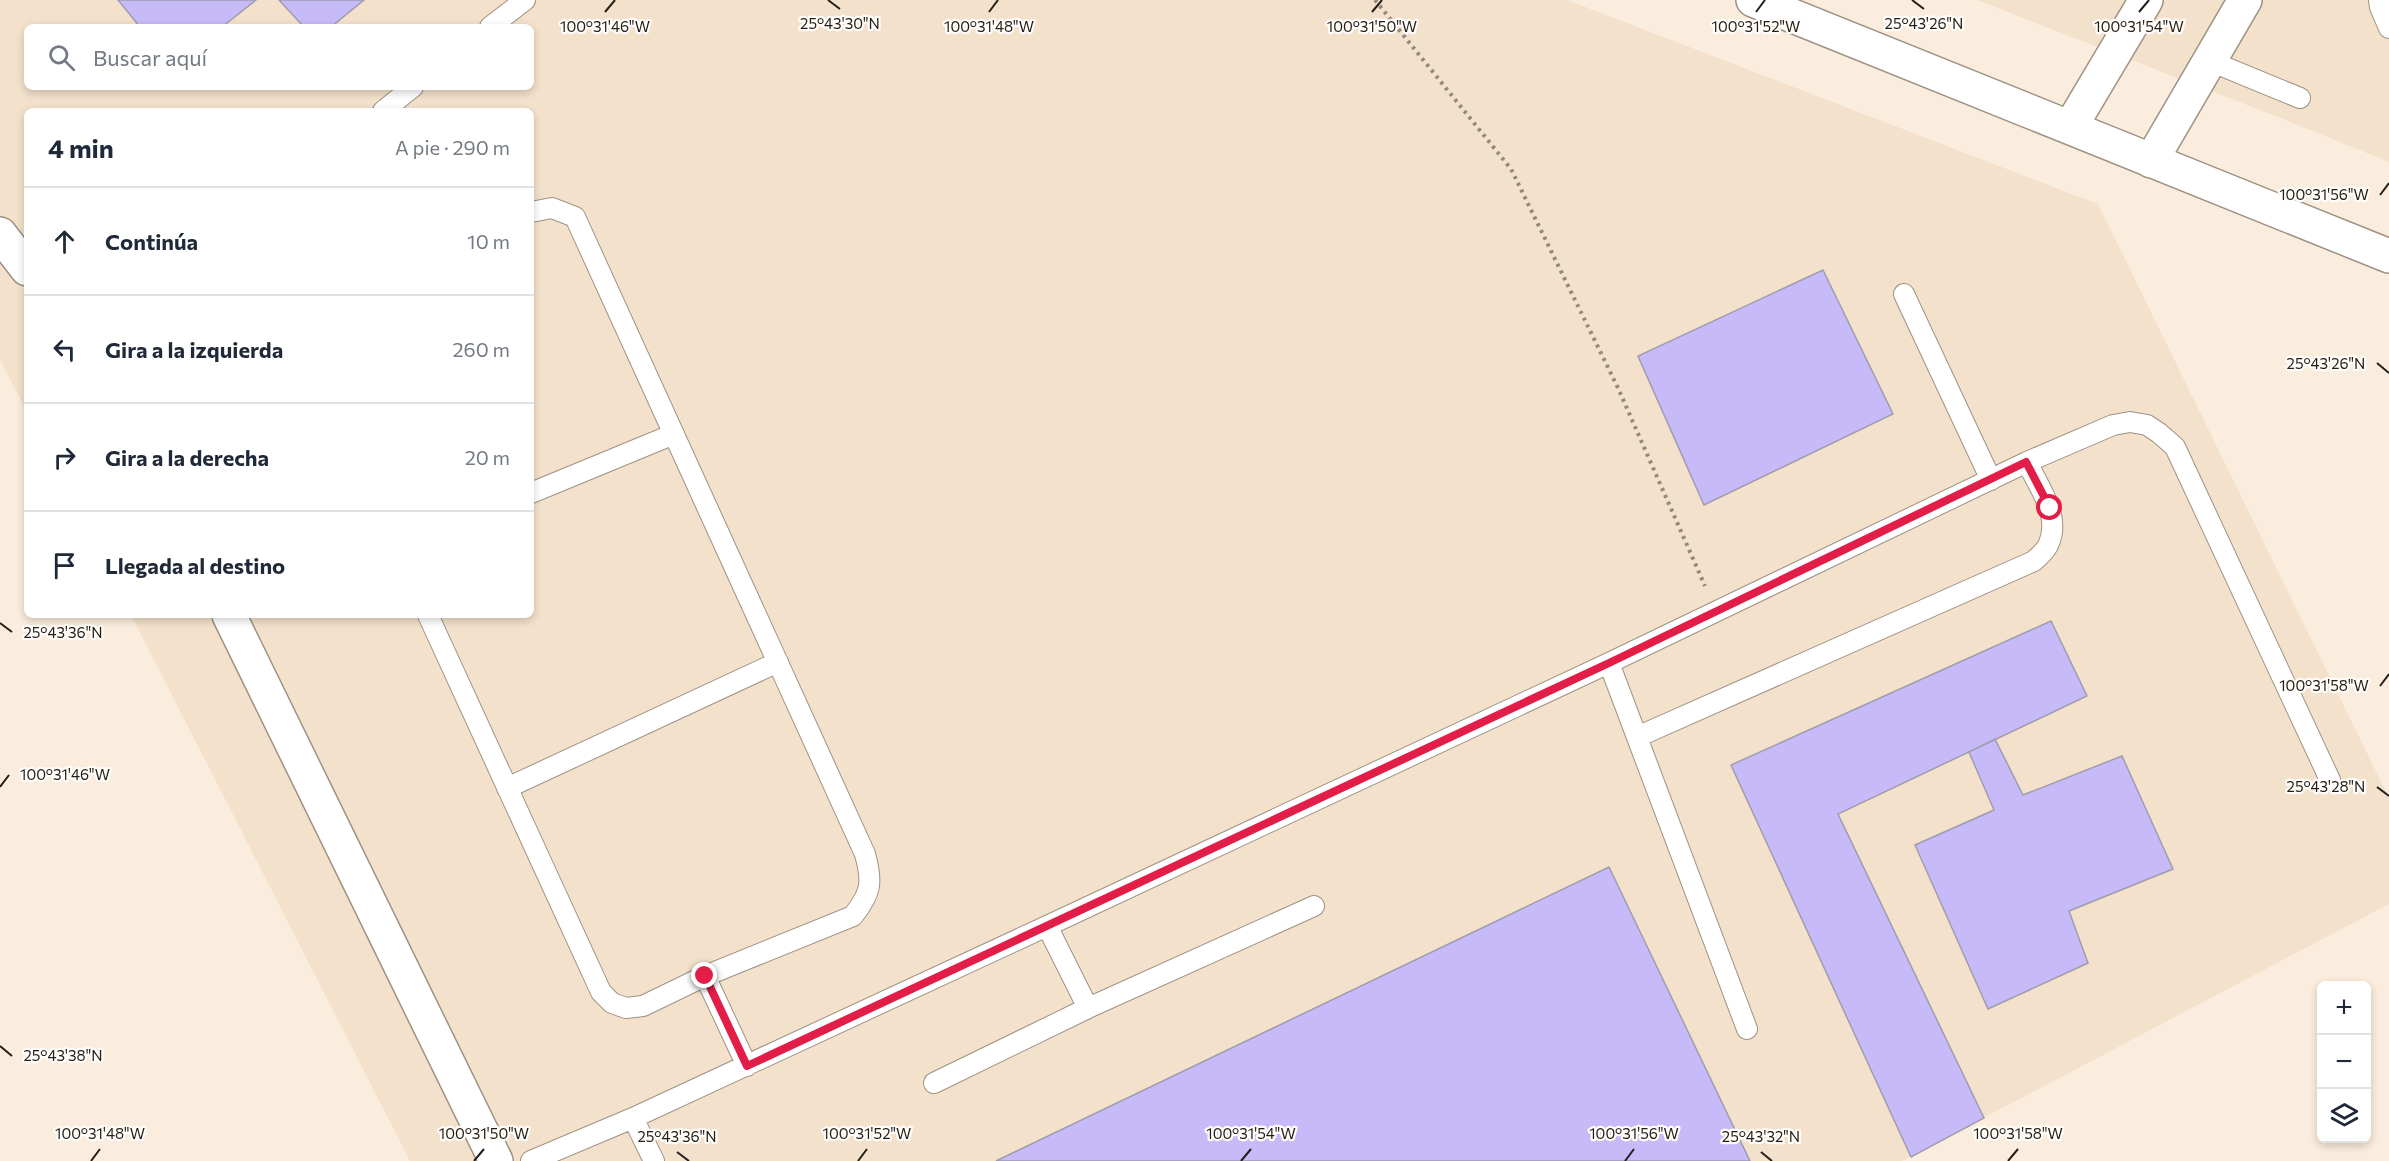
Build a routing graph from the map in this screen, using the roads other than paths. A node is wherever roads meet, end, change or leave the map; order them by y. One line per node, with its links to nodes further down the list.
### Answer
1 (525, 0): 6 (lane)
2 (1753, 0): 12 (street)
3 (2146, 0): 12 (street)
4 (2245, 0): 8 (street)
5 (2379, 0): 7 (lane)
6 (494, 24)
7 (2389, 28)
8 (2210, 60): 10 (lane); 13 (street)
9 (409, 90): 11 (lane)
10 (2300, 98)
11 (387, 108)
12 (2071, 126): 13 (street)
13 (2151, 161): 16 (street)
14 (534, 211): 19 (lane)
15 (0, 234): 17 (street)
16 (2389, 256)
17 (24, 264)
18 (1904, 294): 21 (lane)
19 (674, 434): 22 (lane); 25 (lane)
20 (2026, 462): 21 (lane); 27 (lane); 28 (lane)
21 (1991, 480): 26 (lane)
22 (534, 492)
23 (230, 618): 38 (street)
24 (429, 618): 29 (lane)
25 (778, 662): 29 (lane); 32 (lane)
26 (1609, 663): 27 (lane); 31 (lane)
27 (1637, 737): 34 (lane)
28 (2330, 780)
29 (507, 788): 32 (lane)
30 (1314, 906): 33 (lane)
31 (1047, 926): 33 (lane); 35 (lane)
32 (705, 976): 35 (lane)
33 (1088, 1008): 36 (lane)
34 (1747, 1029)
35 (747, 1066): 37 (lane)
36 (934, 1083)
37 (633, 1118): 39 (lane); 40 (lane)
38 (496, 1161)
39 (531, 1161)
40 (654, 1161)

